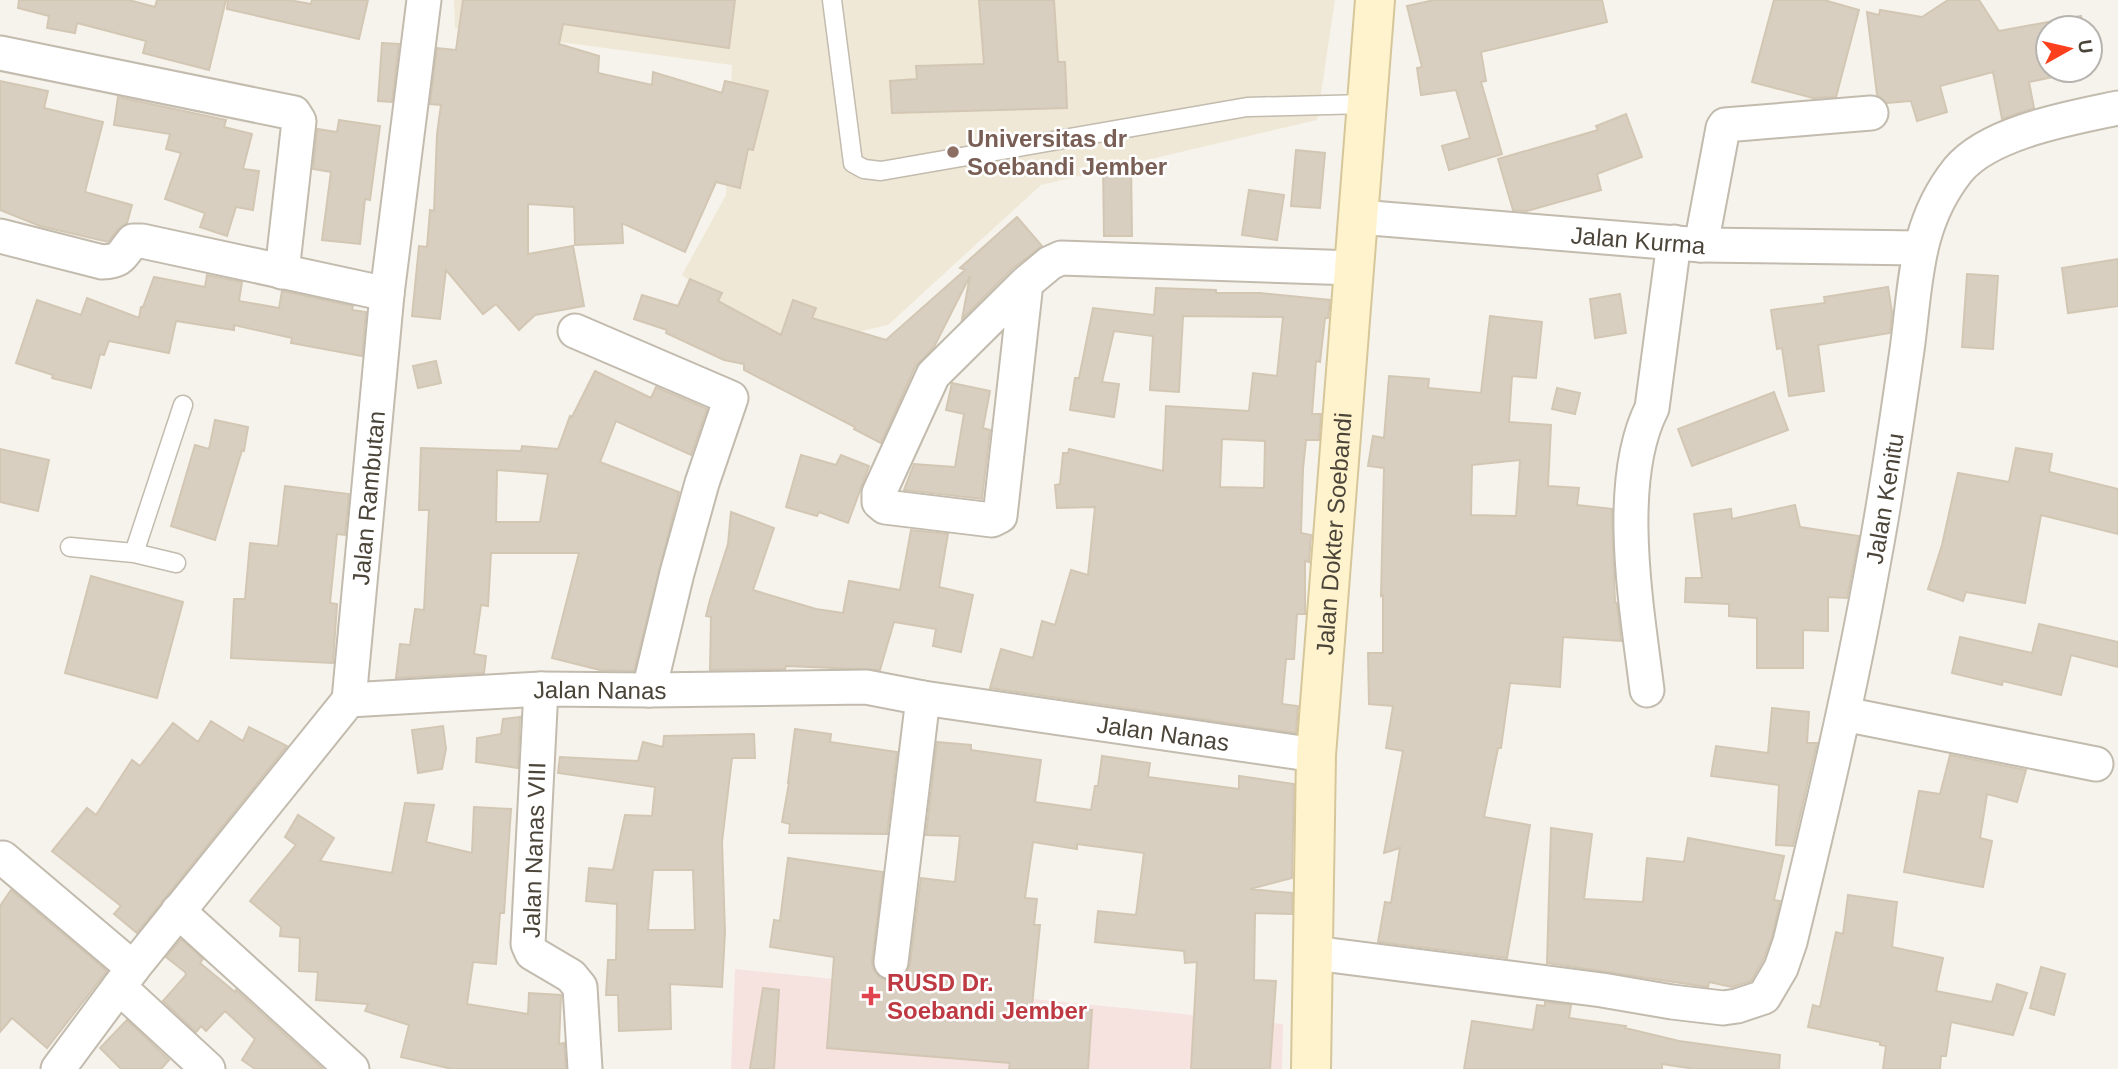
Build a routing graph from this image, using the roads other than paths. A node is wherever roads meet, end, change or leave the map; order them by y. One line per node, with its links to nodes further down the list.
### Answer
1 (425, 0): 15 (street, Jalan Rambutan)
2 (832, 0): 5 (lane)
3 (1375, 0): 5 (main road, Jalan Dokter Soebandi)
4 (0, 53): 13 (street)
5 (1367, 104): 8 (main road, Jalan Dokter Soebandi)
6 (2118, 108): 11 (street, Jalan Kenitu)
7 (1871, 113): 10 (street)
8 (1359, 217): 10 (street, Jalan Kurma); 12 (main road, Jalan Dokter Soebandi)
9 (0, 236): 13 (street)
10 (1687, 244): 11 (street, Jalan Kurma); 23 (street)
11 (1919, 248): 26 (street, Jalan Kenitu)
12 (1354, 268): 14 (street); 27 (main road, Jalan Dokter Soebandi)
13 (282, 272): 15 (street)
14 (1026, 283): 14 (street)
15 (387, 294): 25 (street, Jalan Rambutan)
16 (575, 331): 22 (street)
17 (183, 405): 19 (lane)
18 (70, 547): 19 (lane)
19 (134, 553): 20 (lane)
20 (176, 564)
21 (541, 690): 22 (street, Jalan Nanas); 25 (street, Jalan Nanas); 37 (street, Jalan Nanas VIII)
22 (649, 690): 24 (street, Jalan Nanas)
23 (1647, 690)
24 (923, 698): 27 (street, Jalan Nanas); 32 (street)
25 (349, 700): 30 (street)
26 (1844, 714): 28 (street); 31 (street, Jalan Kenitu)
27 (1316, 755): 31 (main road, Jalan Dokter Soebandi)
28 (2096, 764)
29 (3, 858): 33 (street)
30 (178, 911): 33 (street); 36 (street)
31 (1314, 953): 38 (main road, Jalan Dokter Soebandi)
32 (891, 962)
33 (126, 978): 34 (street); 35 (street)
34 (69, 1065)
35 (208, 1069)
36 (352, 1069)
37 (585, 1069)
38 (1311, 1069)

